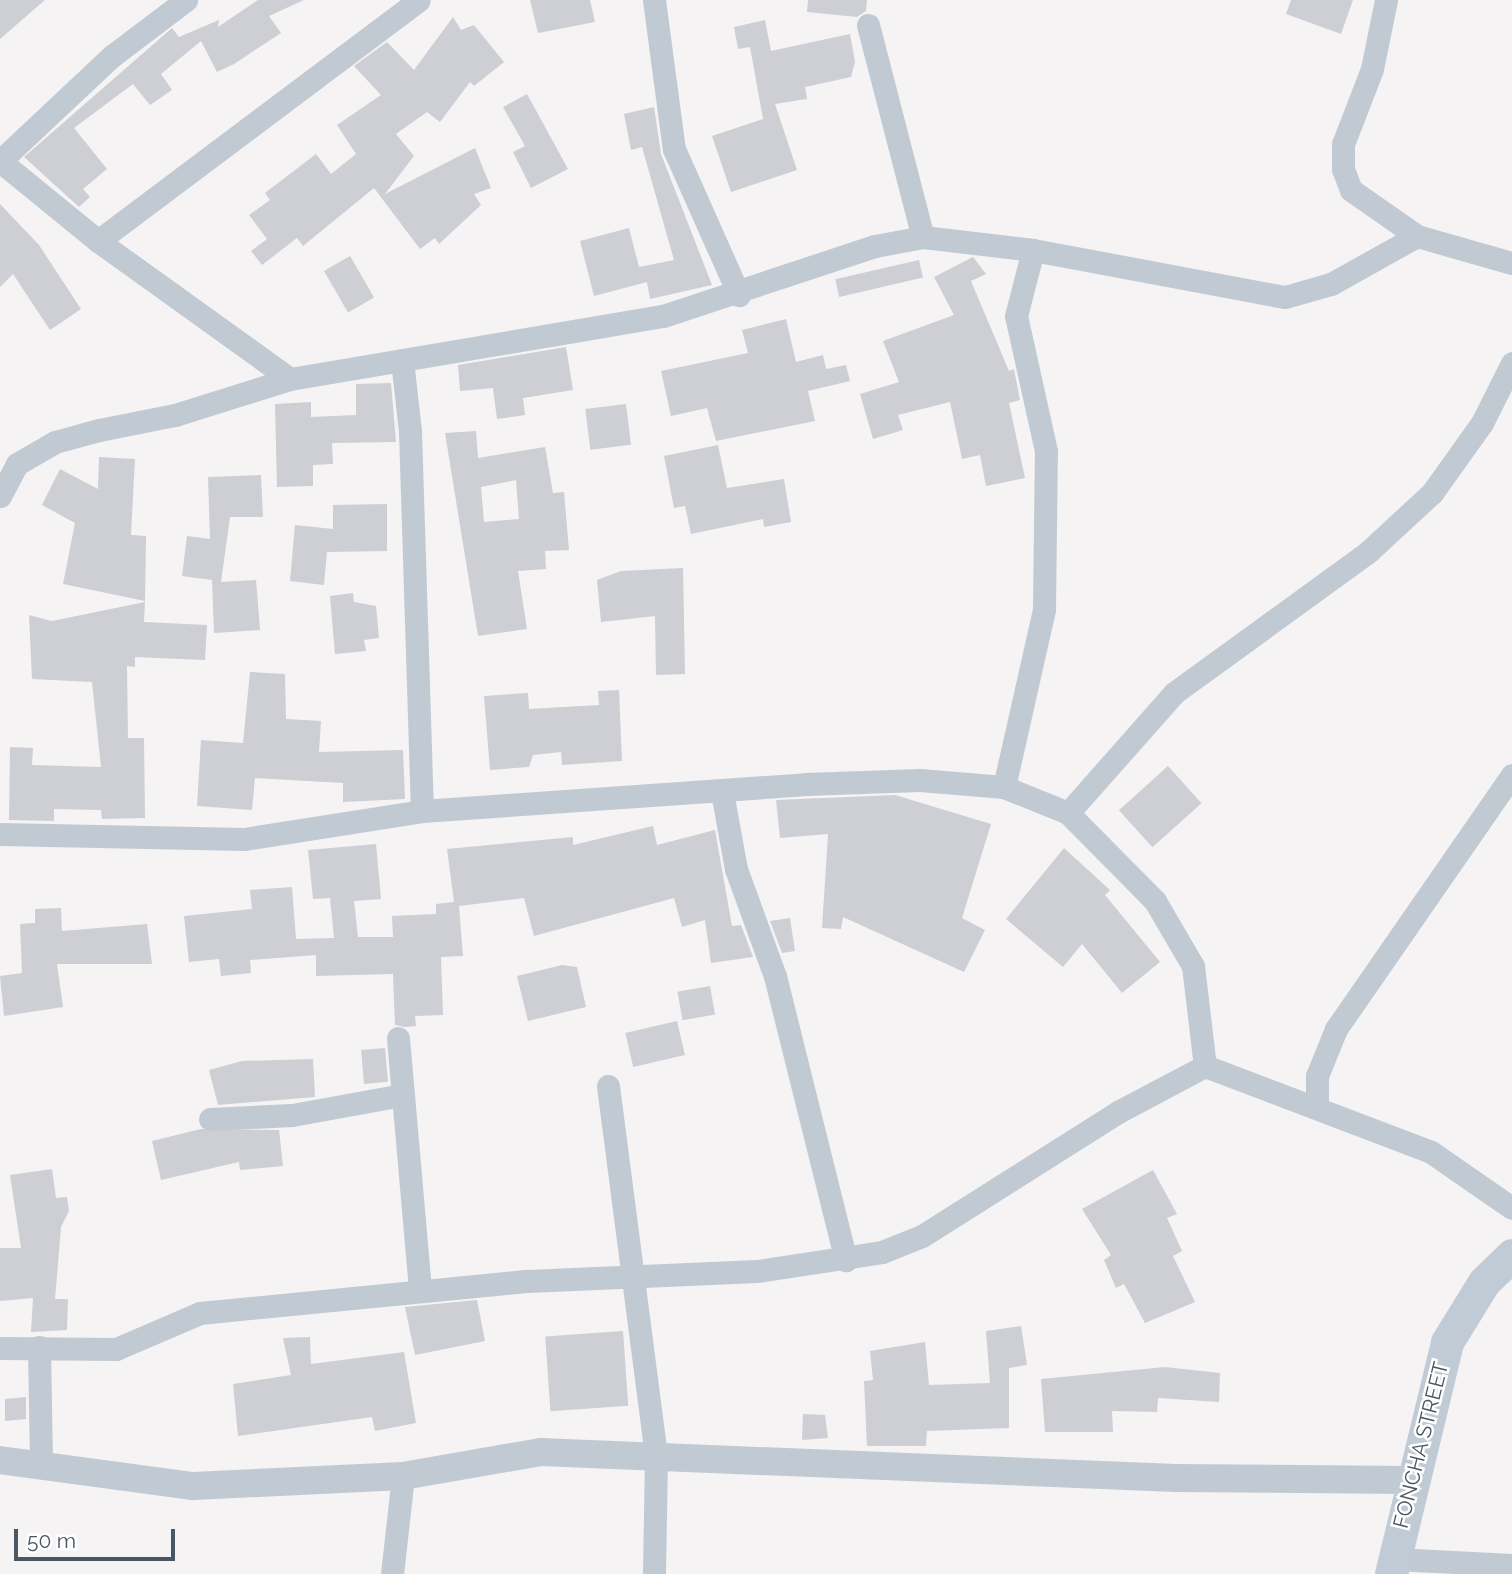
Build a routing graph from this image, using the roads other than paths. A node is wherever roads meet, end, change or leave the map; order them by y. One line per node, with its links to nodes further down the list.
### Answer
1 (186, 0): 6 (street)
2 (419, 0): 9 (street)
3 (654, 0): 12 (street)
4 (1386, 0): 7 (street)
5 (868, 25): 8 (street)
6 (0, 161): 9 (street)
7 (1417, 236): 10 (street); 11 (street)
8 (923, 237): 10 (street); 12 (street)
9 (98, 242): 15 (street)
10 (1032, 250): 18 (street)
11 (1512, 263)
12 (739, 295): 13 (street)
13 (402, 360): 15 (street); 20 (street)
14 (1512, 363): 21 (street)
15 (290, 379): 16 (street)
16 (0, 496)
17 (1512, 775): 27 (street)
18 (1004, 787): 19 (street); 21 (street)
19 (722, 792): 20 (street); 31 (street)
20 (422, 811): 22 (street)
21 (1068, 813): 24 (street)
22 (0, 834)
23 (398, 1038): 26 (street)
24 (1205, 1066): 27 (street); 31 (street)
25 (608, 1086): 32 (street)
26 (402, 1095): 28 (street); 33 (street)
27 (1317, 1104): 29 (street)
28 (210, 1119)
29 (1512, 1208)
30 (1512, 1255): 40 (main road, FONCHA STREET)
31 (846, 1260): 32 (street)
32 (630, 1279): 33 (street); 36 (street)
33 (420, 1290): 34 (street)
34 (38, 1347): 35 (street); 38 (street)
35 (0, 1348)
36 (656, 1457): 39 (street); 40 (street); 44 (street)
37 (0, 1460): 38 (street)
38 (41, 1465): 39 (street)
39 (403, 1476): 43 (street)
40 (1410, 1480): 42 (main road, FONCHA STREET)
41 (1512, 1565): 42 (street)
42 (1393, 1567)
43 (392, 1574)
44 (654, 1574)

